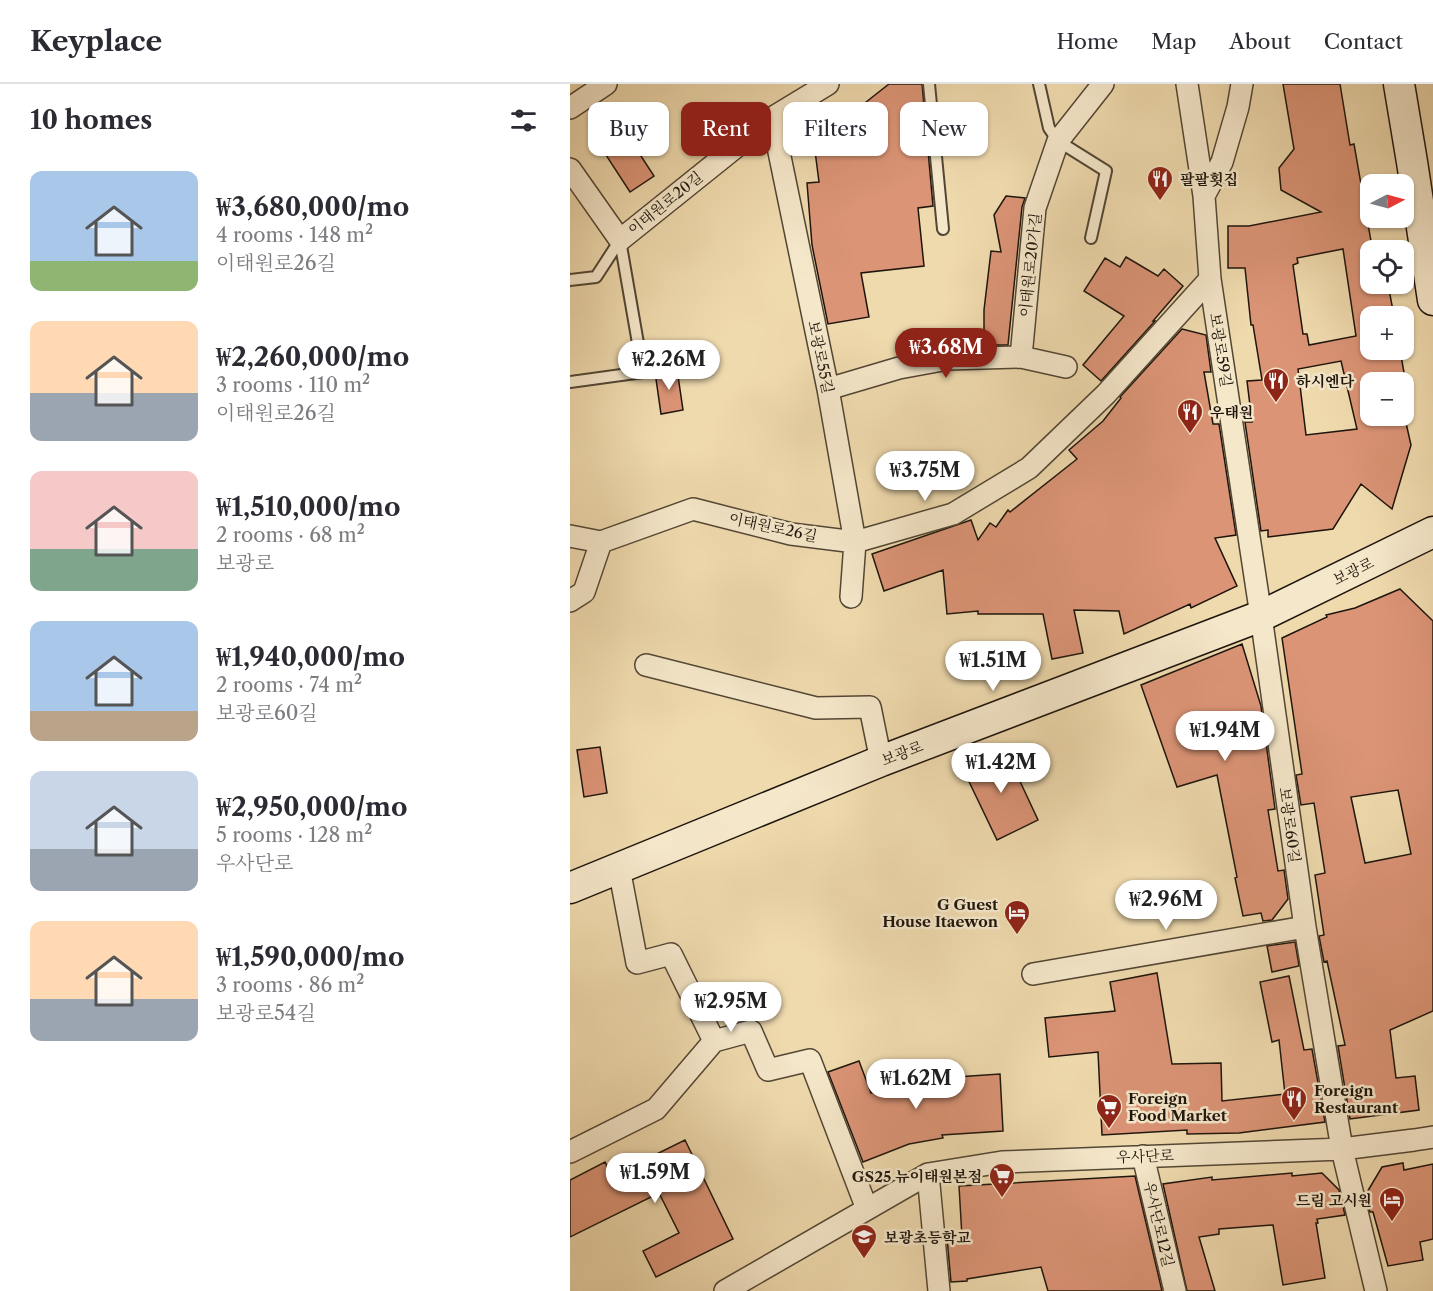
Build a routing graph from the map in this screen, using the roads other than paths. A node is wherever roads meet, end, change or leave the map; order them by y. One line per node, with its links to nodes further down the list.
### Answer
1 (606, 84): 9 (street)
2 (828, 84): 10 (street, 이태원로20길)
3 (929, 84): 14 (lane)
4 (1039, 84): 11 (lane)
5 (1103, 84): 11 (street, 이태원로20가길)
6 (1186, 84): 13 (street, 보광로59길)
7 (1242, 84): 13 (street)
8 (1399, 84): 19 (main road)
9 (570, 108)
10 (772, 118): 16 (street, 이태원로20길); 23 (street, 보광로55길)
11 (1058, 141): 15 (lane); 20 (street, 이태원로20가길)
12 (570, 169): 16 (street)
13 (1204, 196): 17 (street, 보광로59길)
14 (944, 229)
15 (1091, 238)
16 (620, 240): 18 (lane); 22 (lane)
17 (1210, 279): 27 (street, 이태원로26길); 30 (street, 보광로59길)
18 (570, 280)
19 (1433, 300)
20 (1021, 357): 21 (street); 23 (street)
21 (1066, 367)
22 (570, 382)
23 (828, 389): 27 (street, 보광로55길)
24 (1433, 532): 30 (main road, 보광로)
25 (570, 536): 26 (street)
26 (602, 542): 27 (street, 이태원로26길); 29 (street)
27 (855, 542): 28 (street, 보광로55길)
28 (851, 597)
29 (570, 601)
30 (1261, 616): 32 (main road, 보광로); 35 (street, 보광로60길)
31 (646, 665): 32 (street)
32 (881, 761): 33 (main road, 보광로)
33 (619, 868): 34 (main road, 보광로); 37 (street)
34 (570, 888)
35 (1305, 927): 36 (street); 39 (street, 보광로60길)
36 (1033, 974)
37 (714, 1041): 40 (street); 43 (street)
38 (1433, 1137): 39 (street, 우사단로)
39 (1342, 1149): 41 (street, 우사단로); 47 (street, 보광로60길)
40 (570, 1152)
41 (1143, 1156): 42 (street, 우사단로); 46 (street, 우사단로12길)
42 (928, 1174): 43 (street, 우사단로); 45 (street)
43 (867, 1209): 44 (street, 우사단로)
44 (724, 1291)
45 (939, 1291)
46 (1175, 1291)
47 (1376, 1291)

